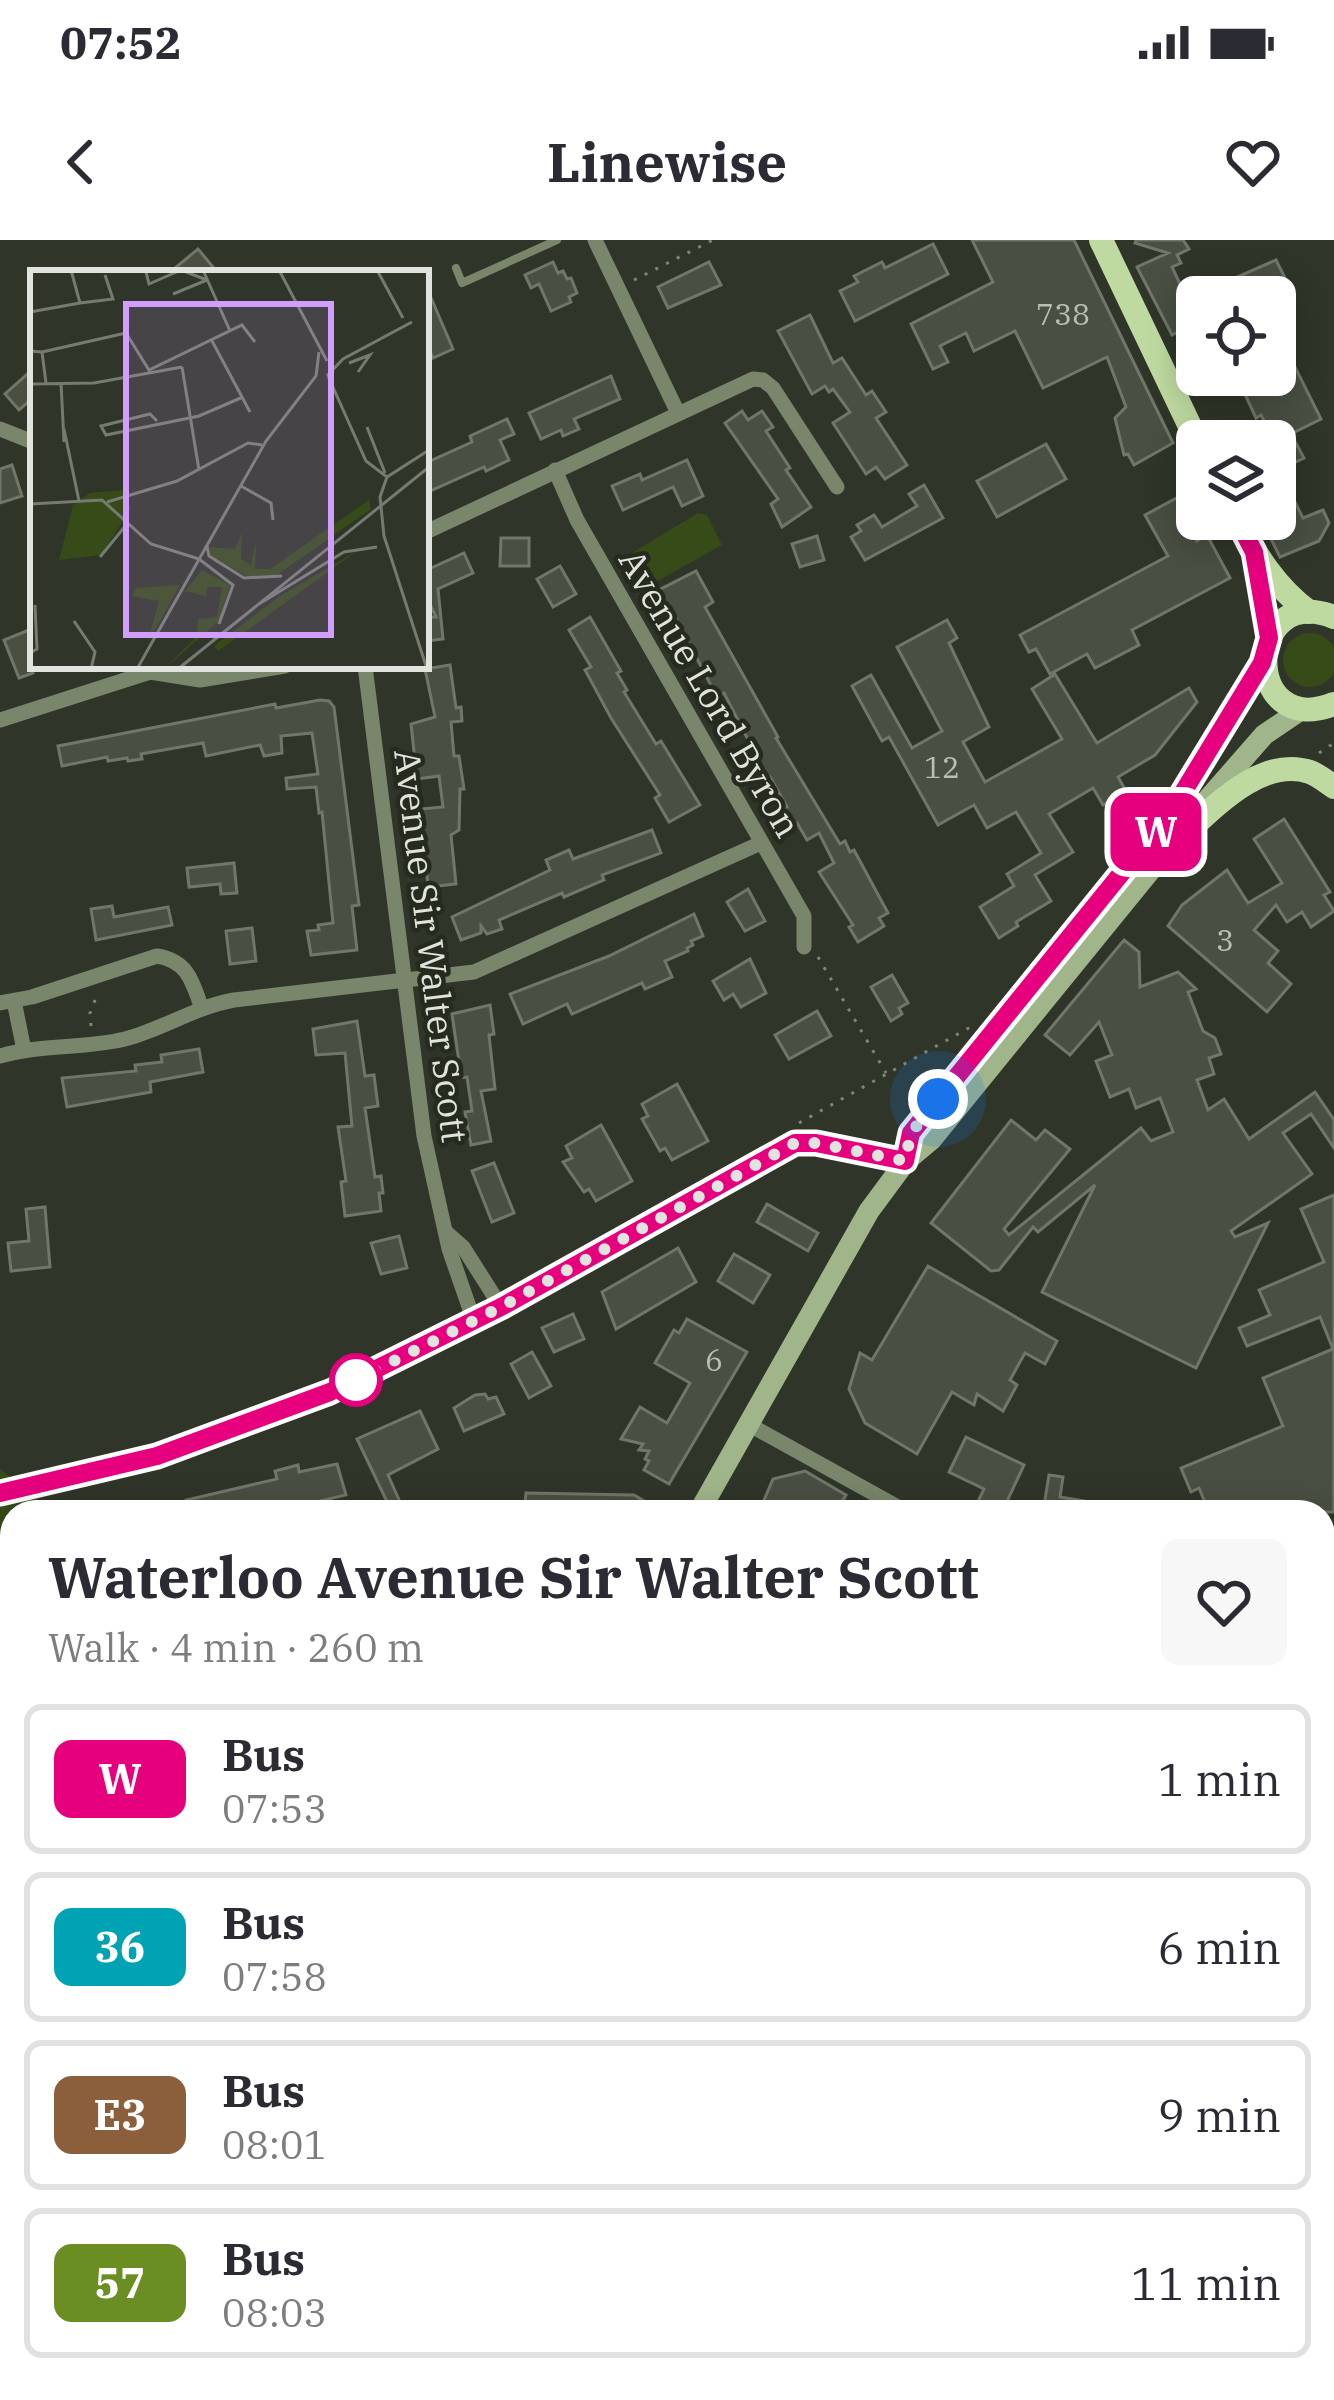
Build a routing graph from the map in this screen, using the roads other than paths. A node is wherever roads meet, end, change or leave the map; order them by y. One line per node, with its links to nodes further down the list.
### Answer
1 (557, 240): 4 (lane)
2 (595, 240): 5 (street)
3 (1101, 240): 6 (main road)
4 (456, 268)
5 (678, 413): 9 (street); 10 (street)
6 (1187, 420)
7 (0, 429): 8 (street)
8 (30, 441)
9 (555, 470): 11 (street); 24 (street, Avenue Lord Byron)
10 (837, 488)
11 (429, 531)
12 (1248, 540): 13 (main road)
13 (1254, 552): 14 (main road); 15 (main road)
14 (1322, 614): 15 (main road)
15 (1266, 650): 20 (main road); 32 (main road)
16 (149, 669): 21 (street)
17 (156, 669): 18 (street)
18 (267, 669)
19 (365, 669): 27 (street, Avenue Sir Walter Scott)
20 (1317, 708): 22 (main road); 25 (main road)
21 (0, 720)
22 (1334, 730)
23 (1334, 787): 25 (main road)
24 (761, 843): 26 (street, Avenue Lord Byron); 27 (street)
25 (1167, 850): 32 (main road)
26 (804, 947)
27 (406, 982): 29 (street); 33 (street, Avenue Sir Walter Scott)
28 (7, 1002): 29 (street); 30 (street)
29 (201, 1006): 30 (street)
30 (24, 1050): 31 (street)
31 (0, 1056)
32 (905, 1161): 34 (main road); 36 (main road)
33 (446, 1232): 34 (street, Avenue Sir Walter Scott); 35 (street, Avenue Sir Walter Scott)
34 (501, 1307): 35 (main road)
35 (474, 1321): 37 (main road)
36 (748, 1424): 38 (main road); 39 (street)
37 (0, 1493)
38 (705, 1500)
39 (885, 1500)

